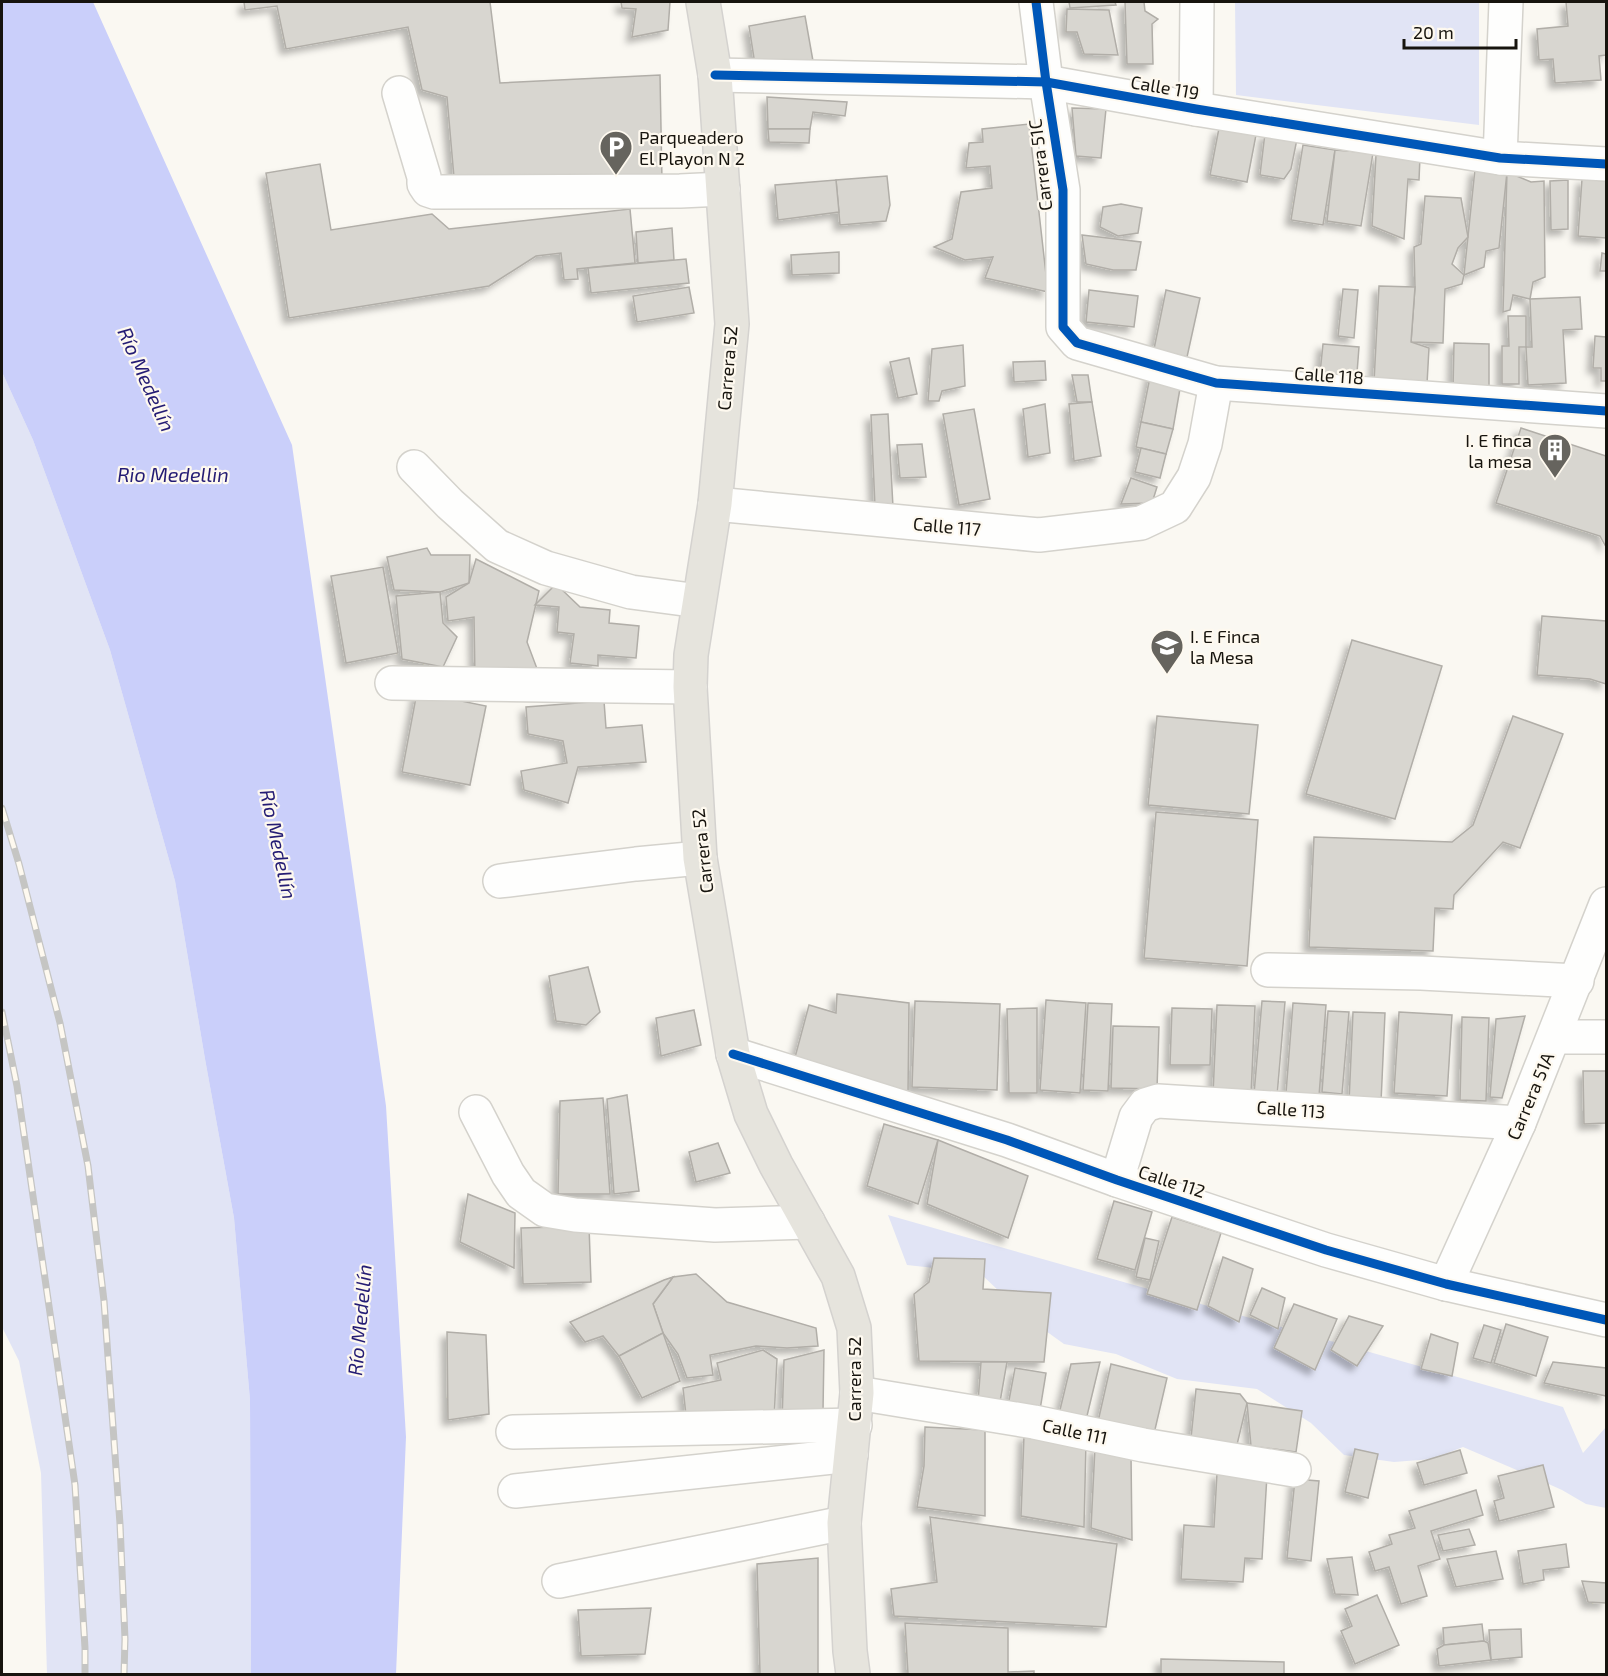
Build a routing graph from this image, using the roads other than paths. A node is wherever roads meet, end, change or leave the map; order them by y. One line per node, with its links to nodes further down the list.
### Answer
1 (703, 2): 5 (main road, Carrera 52)
2 (1036, 2): 6 (street, Carrera 51C)
3 (1197, 2): 8 (street)
4 (1506, 2): 9 (street)
5 (715, 75): 6 (street, Calle 119); 11 (main road, Carrera 52)
6 (1046, 82): 8 (street, Calle 119); 12 (street, Carrera 51C)
7 (399, 93): 11 (street)
8 (1196, 109): 9 (street, Calle 119)
9 (1500, 158): 10 (street, Calle 119)
10 (1606, 164)
11 (723, 189): 16 (main road, Carrera 52)
12 (1063, 327): 13 (street, Calle 118)
13 (1216, 383): 14 (street, Calle 118); 16 (street, Calle 117)
14 (1606, 411)
15 (414, 467): 17 (street)
16 (715, 504): 17 (main road, Carrera 52)
17 (699, 601): 19 (main road, Carrera 52)
18 (392, 684): 19 (street)
19 (690, 687): 20 (main road, Carrera 52)
20 (700, 858): 21 (street); 27 (main road, Carrera 52)
21 (500, 881)
22 (1606, 904): 24 (street, Carrera 51A)
23 (1268, 970): 24 (street)
24 (1576, 981): 25 (street, Carrera 51A)
25 (1554, 1037): 26 (street); 29 (street, Carrera 51A)
26 (1606, 1037)
27 (732, 1054): 30 (street, Calle 112); 31 (main road, Carrera 52)
28 (476, 1112): 31 (street)
29 (1519, 1123): 30 (street, Calle 113); 32 (street, Carrera 51A)
30 (1117, 1180): 32 (street, Calle 112)
31 (808, 1222): 34 (main road, Carrera 52)
32 (1446, 1284): 33 (street, Calle 112)
33 (1606, 1320)
34 (854, 1424): 35 (street); 36 (street, Calle 111); 37 (street); 38 (main road, Carrera 52)
35 (513, 1432)
36 (1294, 1470)
37 (515, 1491)
38 (844, 1523): 39 (street); 40 (main road, Carrera 52)
39 (560, 1581)
40 (853, 1674)

